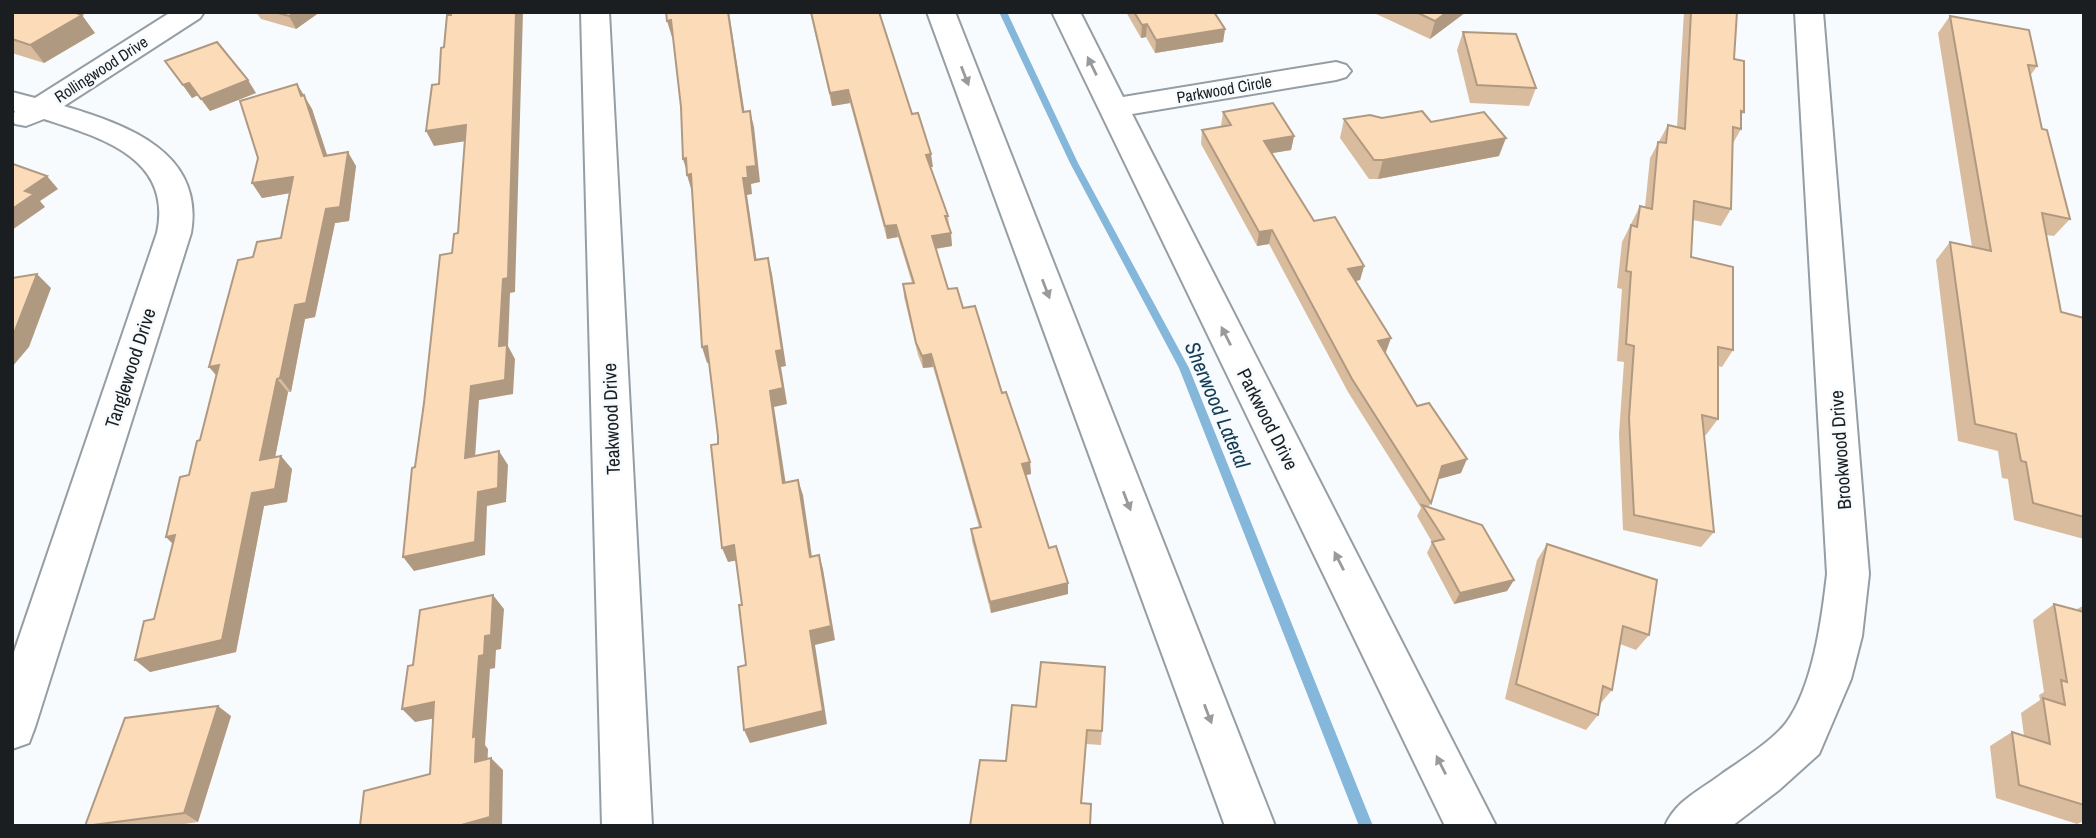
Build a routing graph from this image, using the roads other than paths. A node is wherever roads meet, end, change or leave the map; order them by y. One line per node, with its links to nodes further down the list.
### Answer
1 (190, 12): 8 (street, Rollingwood Drive)
2 (596, 12): 10 (street, Teakwood Drive)
3 (941, 12): 11 (street, one-way to 11)
4 (1066, 12): 7 (street, Parkwood Drive, one-way to 4)
5 (1809, 12): 13 (street, Brookwood Drive)
6 (1336, 71): 7 (street, Parkwood Circle)
7 (1112, 108): 12 (street, Parkwood Drive, one-way to 7)
8 (21, 112): 9 (street, Tanglewood Drive)
9 (12, 727)
10 (627, 826)
11 (1250, 826)
12 (1471, 826)
13 (1689, 826)

